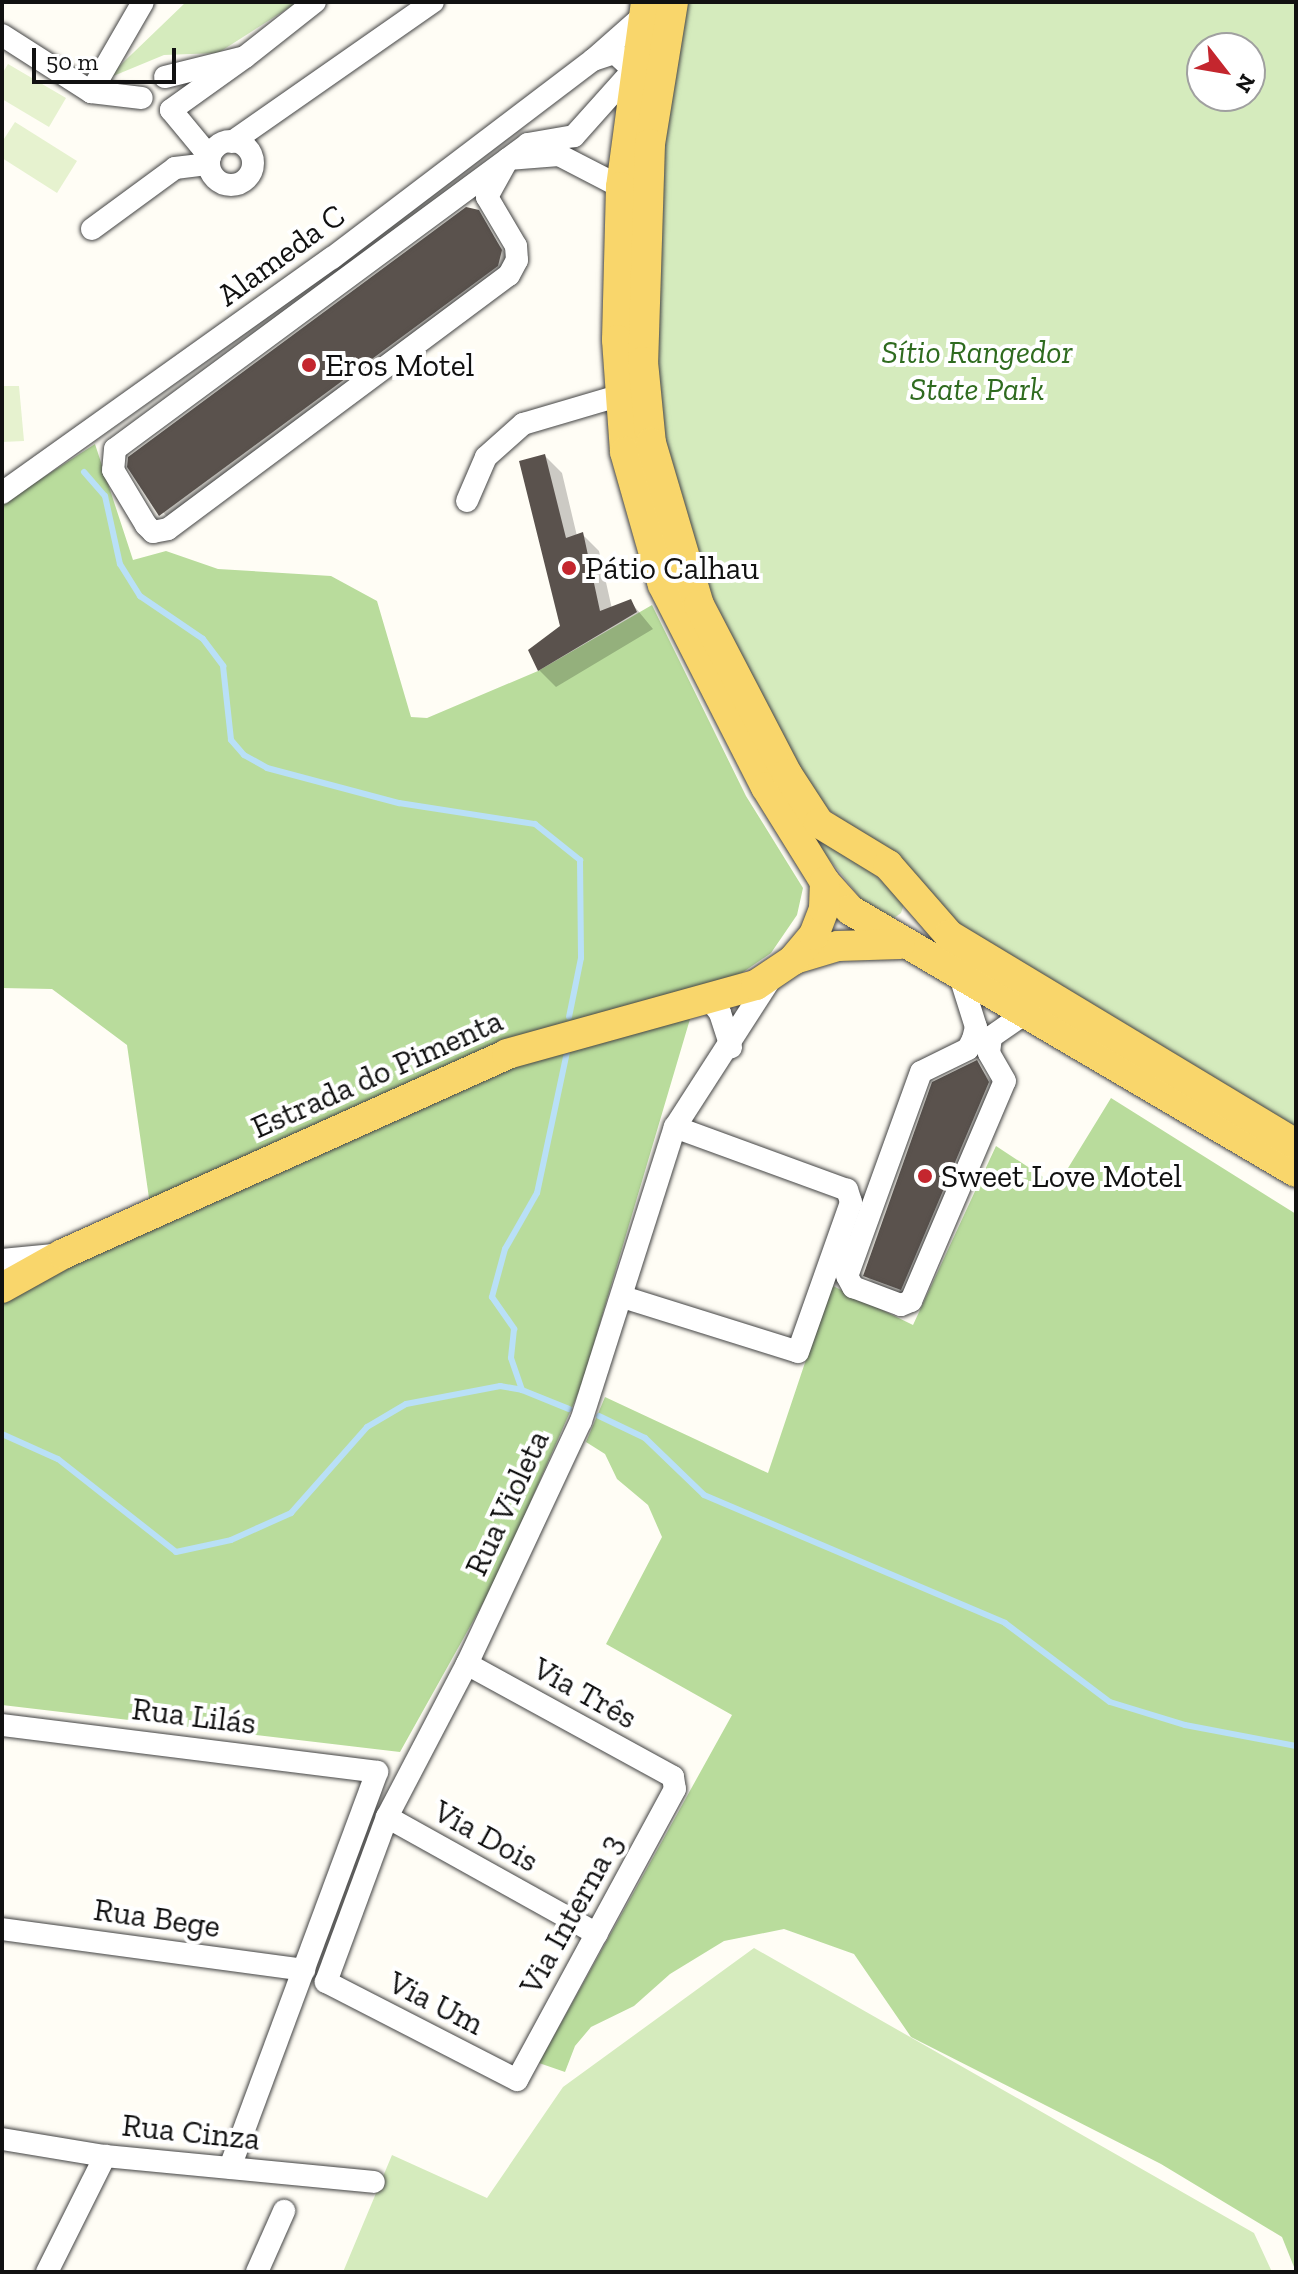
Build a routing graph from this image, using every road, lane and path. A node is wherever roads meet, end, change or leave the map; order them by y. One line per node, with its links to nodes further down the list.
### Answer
1 (143, 2): 11 (street)
2 (315, 2): 7 (street)
3 (433, 2): 14 (street)
4 (673, 2): 23 (main road)
5 (645, 9): 8 (street, Alameda C); 9 (main road)
6 (2, 35): 11 (street)
7 (245, 57): 10 (street); 13 (street)
8 (593, 60): 9 (street); 20 (street, Alameda C)
9 (633, 70): 15 (street); 17 (main road)
10 (165, 77): 12 (street); 13 (street)
11 (91, 92): 12 (street)
12 (142, 98): 13 (street)
13 (171, 110): 16 (street)
14 (232, 142): 16 (street); 16 (street)
15 (508, 159): 15 (street); 17 (street)
16 (210, 160): 18 (street)
17 (621, 187): 19 (main road)
18 (92, 229)
19 (618, 396): 21 (street); 22 (main road)
20 (2, 493)
21 (467, 501)
22 (825, 882): 24 (main road); 26 (main road)
23 (912, 893): 24 (main road); 32 (main road)
24 (875, 927): 25 (main road)
25 (917, 947): 26 (main road, Estrada do Pimenta); 27 (main road)
26 (783, 968): 28 (main road, Estrada do Pimenta); 30 (street, Rua Violeta)
27 (958, 970): 29 (main road); 29 (street)
28 (710, 1000): 30 (street); 34 (main road, Estrada do Pimenta)
29 (1027, 1012): 33 (main road)
30 (731, 1047): 31 (street, Rua Violeta)
31 (675, 1127): 37 (street, Rua Violeta); 37 (street)
32 (1296, 1144)
33 (1296, 1172)
34 (63, 1254): 35 (street); 36 (main road, Estrada do Pimenta)
35 (2, 1260)
36 (2, 1288)
37 (623, 1297): 38 (street, Rua Violeta)
38 (467, 1664): 40 (street, Via Três); 41 (street, Rua Violeta)
39 (2, 1725): 44 (street, Rua Lilás)
40 (673, 1777): 43 (street, Via Interna 3)
41 (387, 1817): 43 (street, Via Dois); 45 (street, Rua Violeta)
42 (2, 1929): 44 (street, Rua Bege)
43 (597, 1934): 46 (street, Via Interna 3)
44 (304, 1970): 49 (street)
45 (326, 1982): 46 (street, Via Um)
46 (517, 2080)
47 (2, 2139): 48 (street, Rua Cinza)
48 (102, 2164): 49 (street, Rua Cinza); 52 (street, Rua Cinza)
49 (230, 2168): 50 (street, Rua Cinza)
50 (374, 2182)
51 (284, 2211): 53 (street)
52 (47, 2272)
53 (257, 2272)

